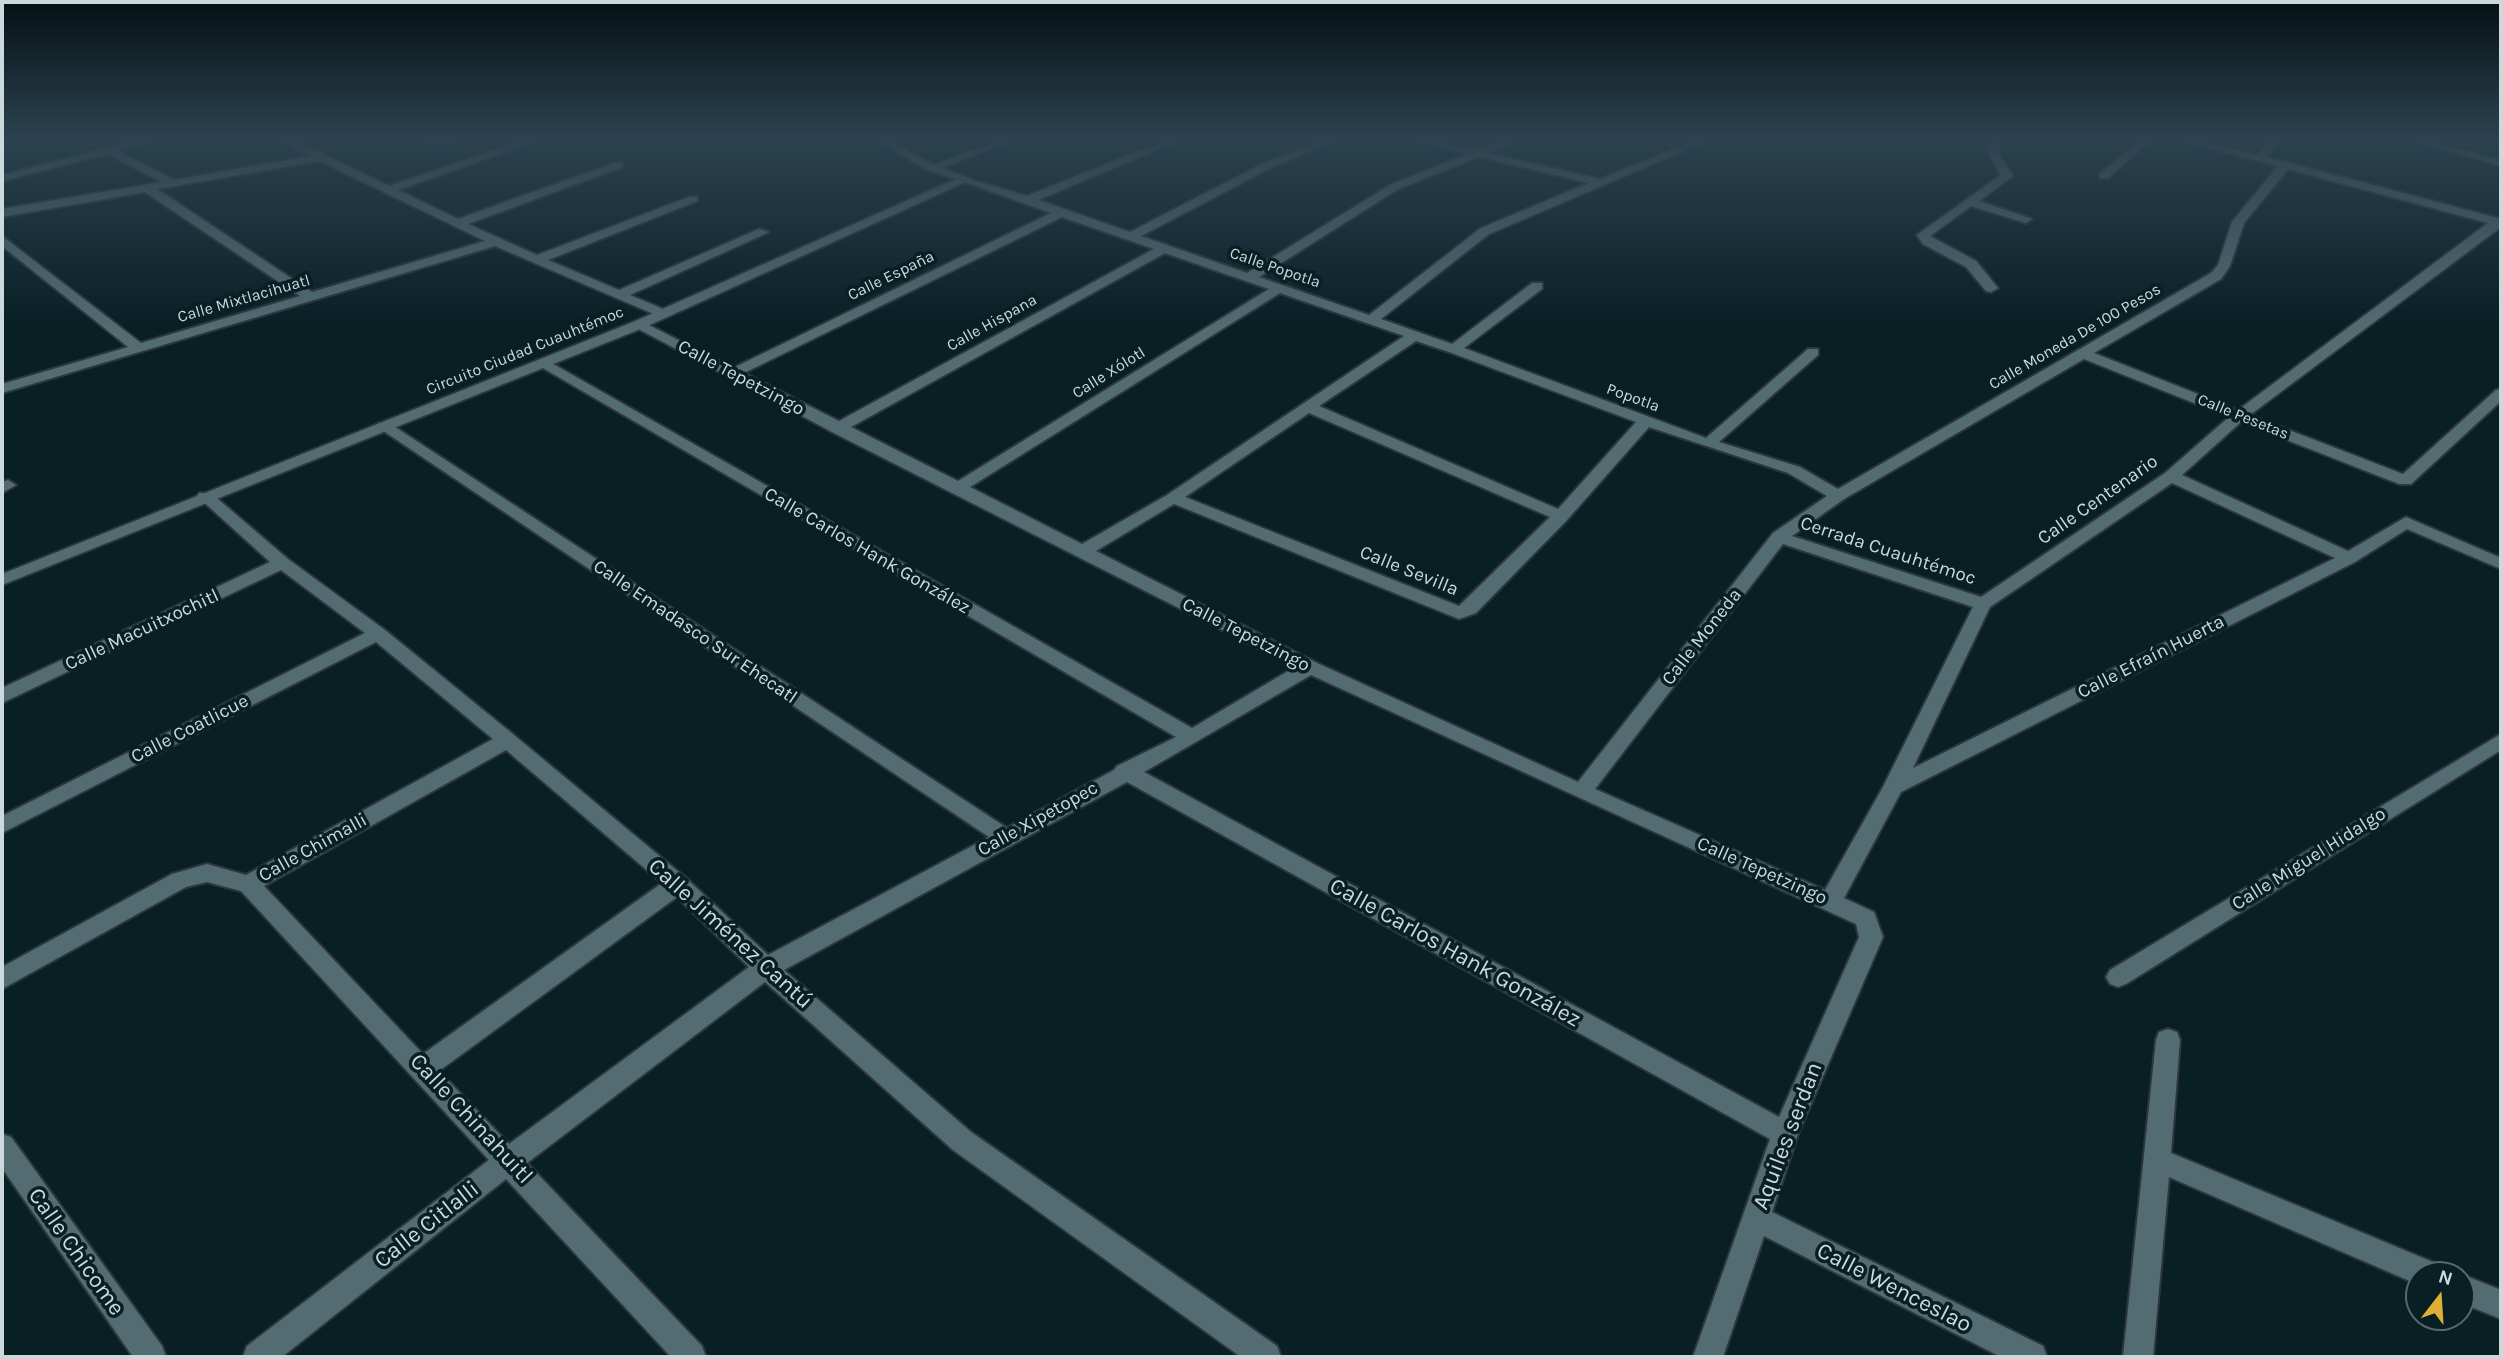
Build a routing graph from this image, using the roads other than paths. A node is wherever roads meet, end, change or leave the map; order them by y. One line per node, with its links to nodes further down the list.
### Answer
1 (6, 203): 16 (street)
2 (53, 203): 16 (street)
3 (170, 203): 33 (street)
4 (419, 203): 20 (street)
5 (513, 203): 20 (street)
6 (681, 203): 27 (street)
7 (911, 203): 34 (street, Circuito Ciudad Cuauhtémoc)
8 (1040, 203): 17 (street, Calle Popotla)
9 (1194, 203): 23 (street)
10 (1368, 203): 28 (street)
11 (1552, 203): 35 (street)
12 (1967, 203): 31 (street)
13 (1974, 203): 19 (street)
14 (2253, 203): 41 (street, Calle Moneda De 100 Pesos)
15 (2426, 203): 21 (street)
16 (18, 210): 18 (street)
17 (1064, 211): 23 (street, Calle Popotla); 43 (street, Calle España)
18 (2, 213)
19 (2026, 219)
20 (459, 223): 25 (street)
21 (2499, 223): 47 (street, Calle Centenario)
22 (763, 232): 32 (street)
23 (1132, 236): 26 (street, Calle Popotla)
24 (2, 240): 38 (street)
25 (496, 242): 27 (street); 33 (street, Calle Mixtlacihuatl)
26 (1164, 248): 28 (street, Calle Popotla); 50 (street, Calle Hispana)
27 (538, 259): 32 (street)
28 (1249, 277): 30 (street, Calle Popotla)
29 (1537, 286): 39 (street)
30 (1279, 288): 35 (street, Calle Popotla); 53 (street, Calle Xólotl)
31 (1991, 288)
32 (622, 294): 34 (street)
33 (312, 298): 38 (street, Calle Mixtlacihuatl)
34 (663, 314): 36 (street, Circuito Ciudad Cuauhtémoc)
35 (1371, 320): 37 (street, Calle Popotla)
36 (638, 325): 42 (street, Circuito Ciudad Cuauhtémoc); 43 (street, Calle Tepetzingo)
37 (1414, 335): 39 (street, Popotla); 46 (street)
38 (139, 349): 44 (street, Calle Mixtlacihuatl)
39 (1454, 349): 48 (street, Popotla)
40 (1813, 352): 51 (street)
41 (2081, 353): 47 (street, Calle Pesetas); 55 (street, Calle Moneda De 100 Pesos)
42 (543, 364): 49 (street, Circuito Ciudad Cuauhtémoc); 68 (street, Calle Carlos Hank González)
43 (734, 373): 50 (street, Calle Tepetzingo)
44 (2, 388)
45 (2501, 393): 47 (street, Calle Pesetas)
46 (1308, 407): 56 (street); 57 (street)
47 (2239, 416): 52 (street, Calle Centenario)
48 (1646, 422): 51 (street, Popotla); 57 (street, Calle Sevilla)
49 (384, 426): 54 (street, Circuito Ciudad Cuauhtémoc); 75 (street, Calle Emadasco Sur Ehecatl)
50 (837, 429): 53 (street, Calle Tepetzingo)
51 (1708, 444): 55 (street, Popotla)
52 (2171, 476): 60 (street); 64 (street, Calle Centenario)
53 (958, 488): 59 (street, Calle Tepetzingo)
54 (205, 496): 61 (street, Calle Jiménez Cantú); 63 (street, Circuito Ciudad Cuauhtémoc)
55 (1838, 496): 58 (street, Calle Moneda)
56 (1172, 498): 57 (street, Calle Sevilla); 59 (street)
57 (1560, 516)
58 (1779, 537): 64 (street, Cerrada Cuauhtémoc); 73 (street, Calle Moneda)
59 (1083, 551): 66 (street, Calle Tepetzingo)
60 (2349, 558): 62 (street, Calle Efraín Huerta); 72 (street, Calle Efraín Huerta)
61 (282, 563): 65 (street, Calle Jiménez Cantú); 67 (street, Calle Macuitxochitl)
62 (2501, 564)
63 (2, 580)
64 (1983, 604): 72 (street, Calle Centenario)
65 (378, 634): 69 (street, Calle Jiménez Cantú); 74 (street, Calle Coatlicue)
66 (1310, 667): 68 (street, Calle Xipetopec); 73 (street, Calle Tepetzingo)
67 (2, 696)
68 (1192, 737): 71 (street, Calle Xipetopec)
69 (507, 740): 76 (street, Calle Chimalli); 77 (street, Calle Jiménez Cantú)
70 (2501, 741): 81 (street, Calle Miguel Hidalgo)
71 (1125, 771): 75 (street, Calle Xipetopec); 85 (street, Calle Carlos Hank González)
72 (1893, 787): 78 (street, Calle Centenario)
73 (1581, 792): 78 (street, Calle Tepetzingo)
74 (2, 825)
75 (1006, 838): 80 (street, Calle Xipetopec)
76 (248, 884): 82 (street, Calle Chimalli); 84 (street, Calle Chinahuitl)
77 (678, 884): 80 (street, Calle Jiménez Cantú); 84 (street)
78 (1831, 901): 79 (street, Calle Tepetzingo)
79 (1867, 918): 85 (street, Aquiles serdan)
80 (766, 968): 87 (street, Calle Citlalli); 96 (street, Calle Jiménez Cantú)
81 (2118, 977)
82 (2, 979)
83 (2168, 1040): 88 (street)
84 (424, 1068): 87 (street, Calle Chinahuitl)
85 (1785, 1134): 89 (street, Aquiles serdan)
86 (2, 1146): 93 (street, Calle Chicome)
87 (509, 1160): 94 (street, Calle Citlalli); 95 (street, Calle Chinahuitl)
88 (2158, 1160): 90 (street); 99 (street)
89 (1756, 1218): 97 (street, Aquiles serdan); 98 (street, Calle Wenceslao)
90 (2405, 1264)
91 (2475, 1294): 92 (street)
92 (2501, 1305)
93 (151, 1357)
94 (258, 1357)
95 (691, 1357)
96 (1266, 1357)
97 (1708, 1357)
98 (2032, 1357)
99 (2138, 1357)

